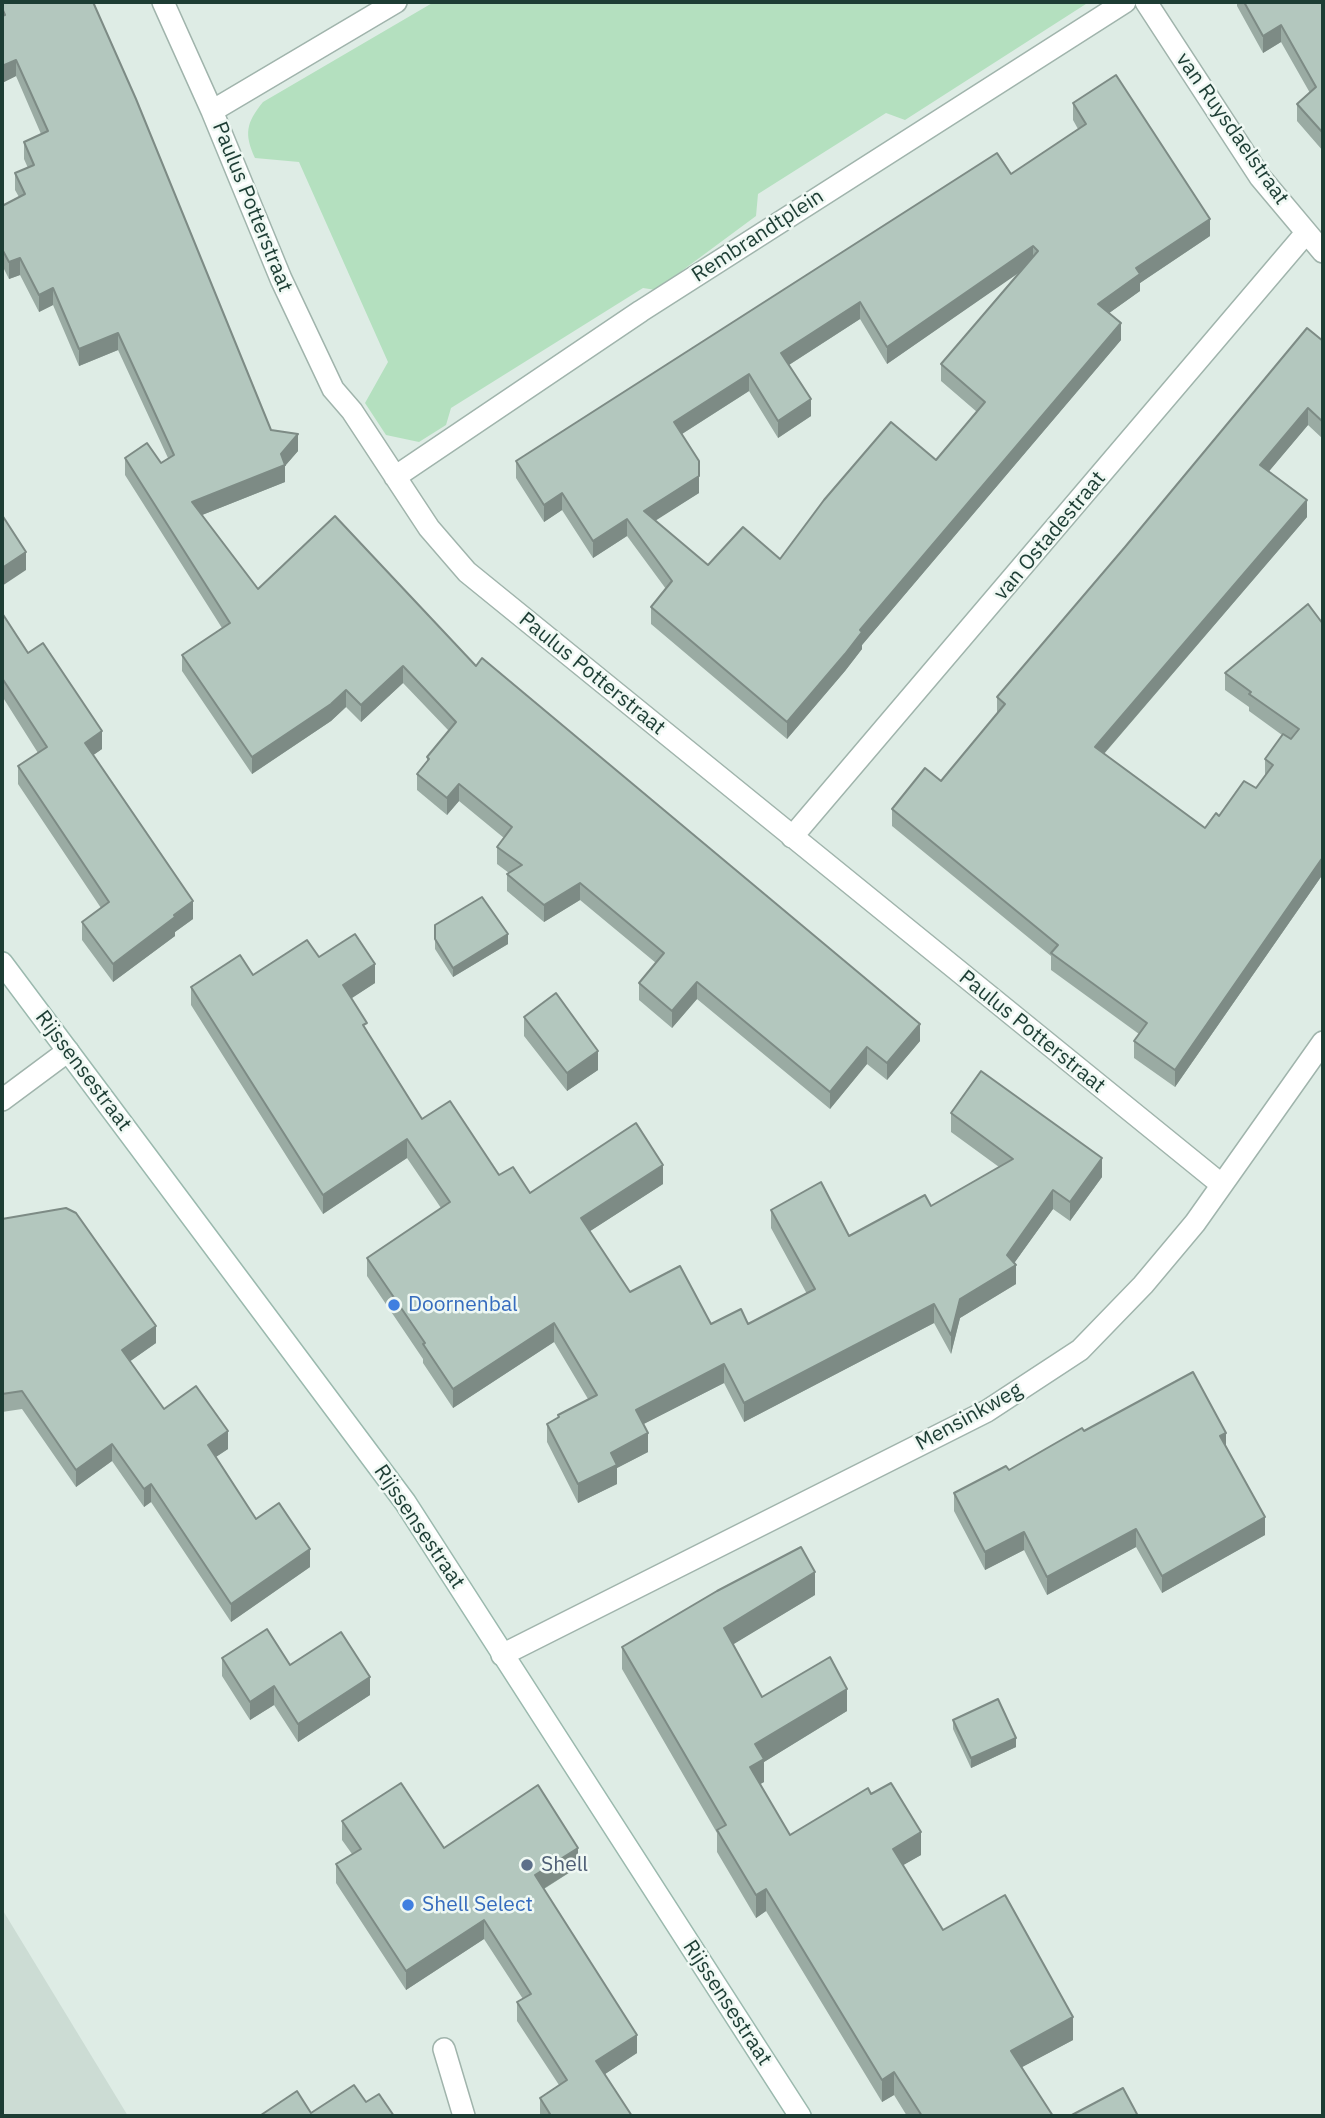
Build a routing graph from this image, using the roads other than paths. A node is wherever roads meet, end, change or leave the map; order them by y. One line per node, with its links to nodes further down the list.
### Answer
1 (163, 2): 5 (street, Paulus Potterstraat)
2 (397, 2): 5 (street)
3 (1125, 2): 8 (street, Rembrandtplein)
4 (1146, 2): 6 (street, van Ruysdaelstraat)
5 (212, 111): 8 (street, Paulus Potterstraat)
6 (1306, 233): 7 (street, van Ruysdaelstraat); 9 (street, van Ostadestraat)
7 (1323, 252)
8 (395, 477): 9 (street, Paulus Potterstraat)
9 (792, 838): 14 (street, Paulus Potterstraat)
10 (2, 963): 12 (street, Rijssensestraat)
11 (1323, 1042): 14 (street, Mensinkweg)
12 (68, 1051): 13 (street); 15 (street, Rijssensestraat)
13 (2, 1100)
14 (1222, 1185): 15 (street, Mensinkweg)
15 (502, 1655): 18 (street, Rijssensestraat)
16 (444, 2049): 17 (street)
17 (464, 2116)
18 (800, 2116)

